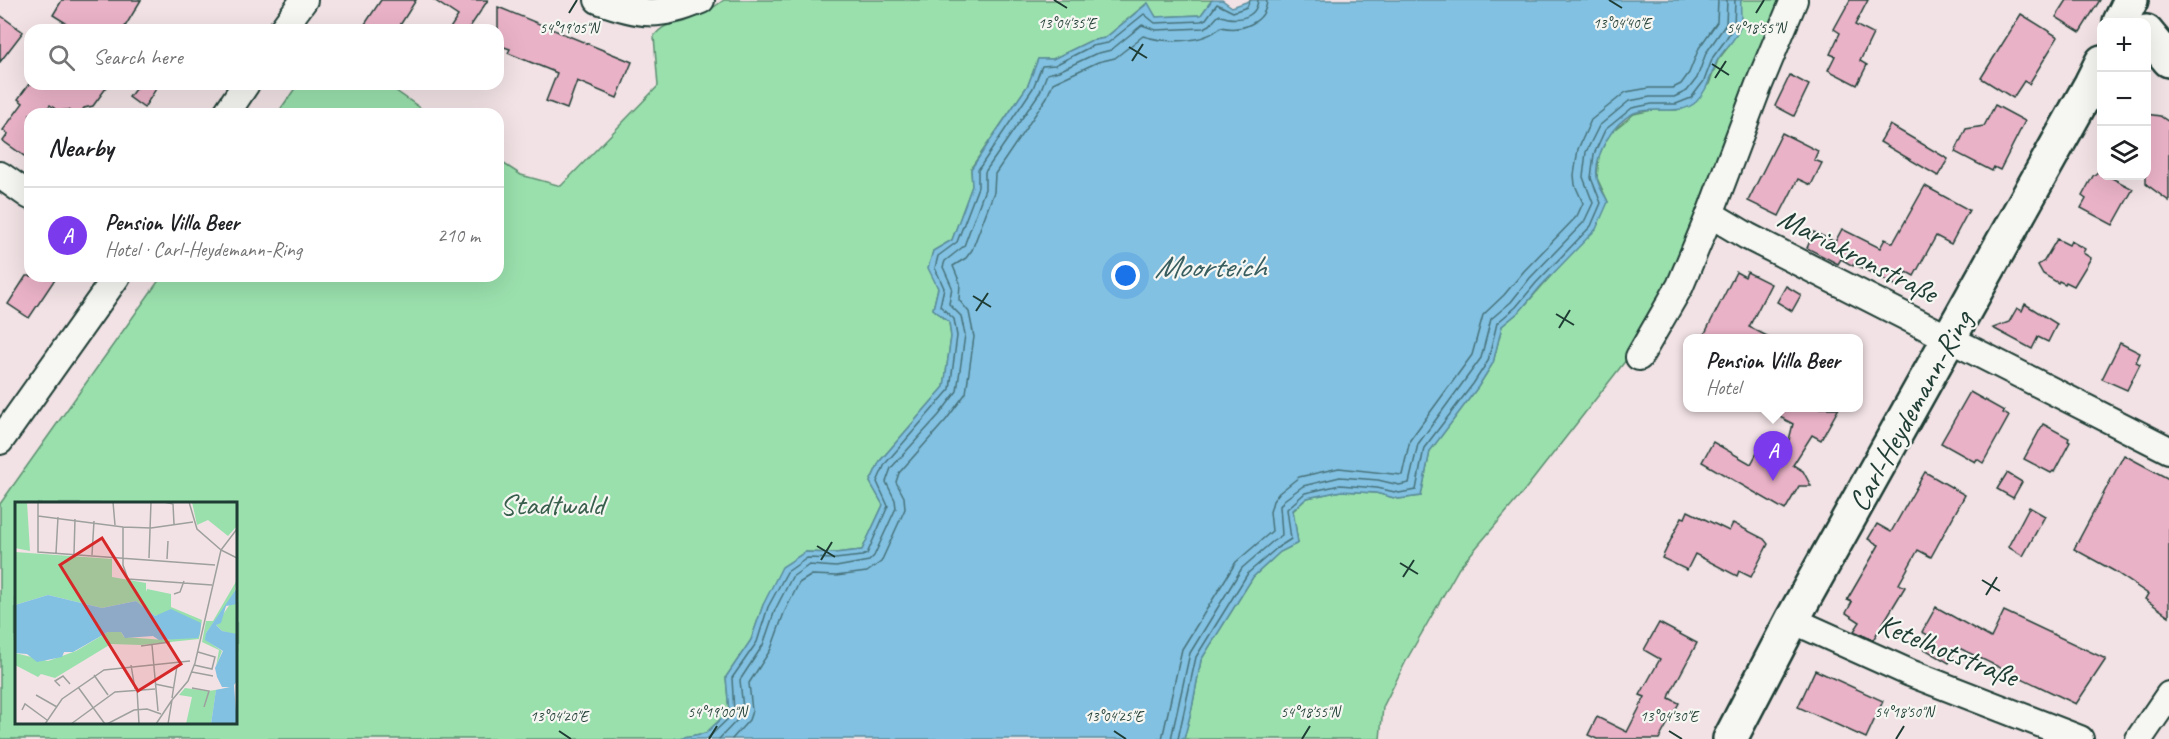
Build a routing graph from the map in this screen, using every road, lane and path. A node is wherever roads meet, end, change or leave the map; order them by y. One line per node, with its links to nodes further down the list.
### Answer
1 (304, 0): 9 (street)
2 (598, 0): 3 (street)
3 (701, 0)
4 (1794, 0): 17 (street)
5 (2131, 0): 7 (main road)
6 (2144, 0): 8 (main road)
7 (2122, 18)
8 (2142, 18)
9 (286, 24)
10 (2151, 41): 11 (main road)
11 (2161, 58)
12 (2097, 76): 19 (main road, Carl-Heydemann-Ring)
13 (242, 90): 14 (street)
14 (230, 108)
15 (0, 175): 16 (street)
16 (24, 192)
17 (1710, 214): 19 (street, Mariakronstraße); 20 (street)
18 (113, 282): 21 (street)
19 (1950, 339): 22 (street, Mariakronstraße); 23 (main road, Carl-Heydemann-Ring)
20 (1639, 357)
21 (0, 441)
22 (2169, 450)
23 (1792, 620): 26 (main road, Carl-Heydemann-Ring); 27 (street, Ketelhotstraße)
24 (2169, 695): 25 (street)
25 (2144, 737)
26 (1730, 739)
27 (2080, 739)

